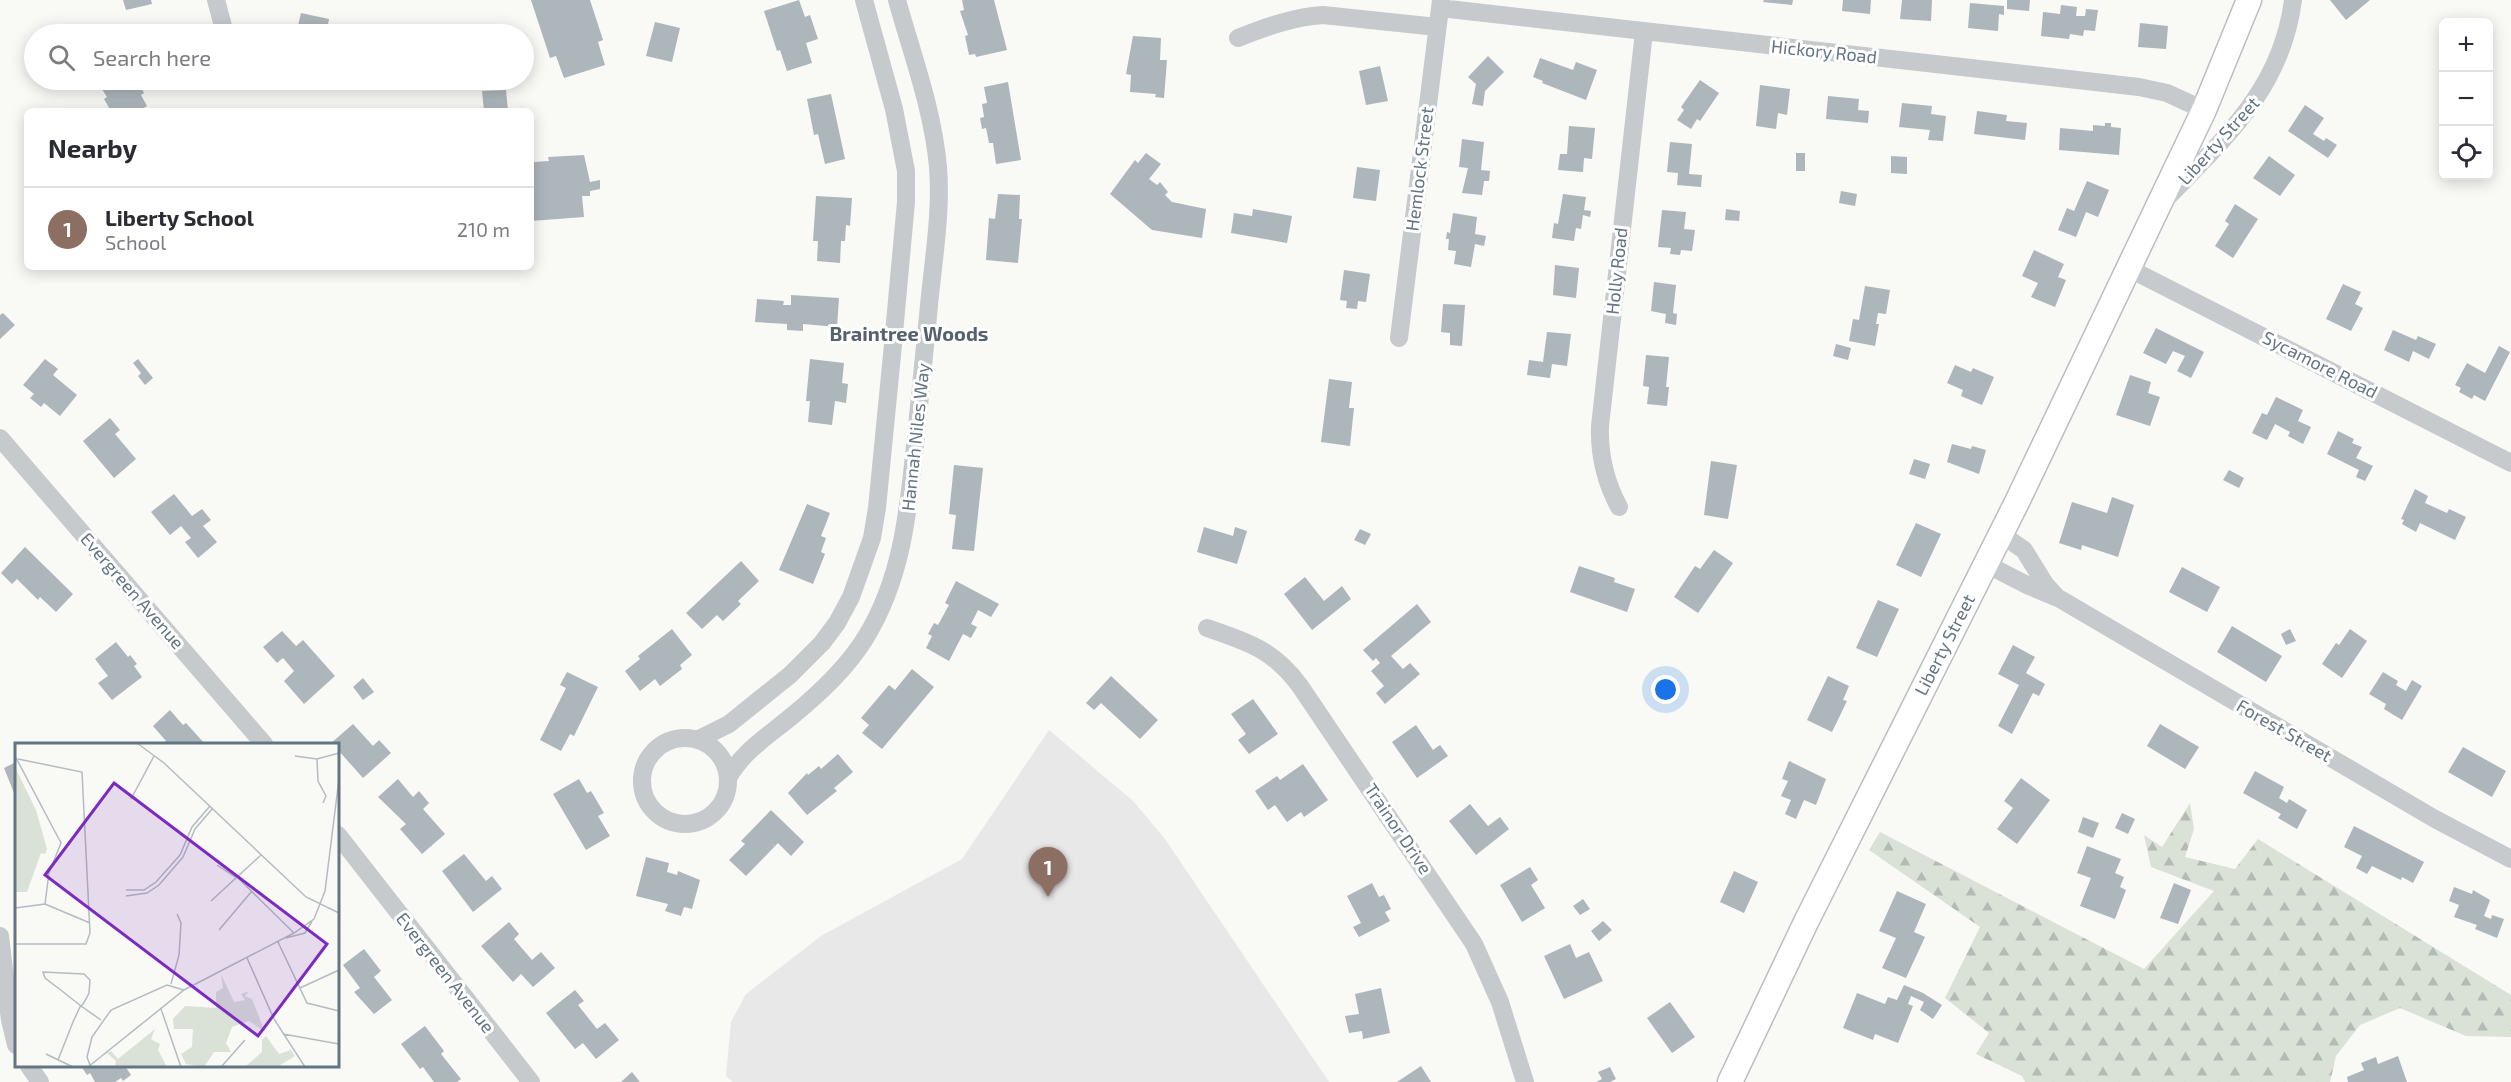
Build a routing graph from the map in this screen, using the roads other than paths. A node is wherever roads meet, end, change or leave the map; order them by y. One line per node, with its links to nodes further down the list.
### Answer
1 (216, 0): 7 (street)
2 (864, 0): 12 (street, Hannah Niles Way)
3 (897, 0): 10 (street, Hannah Niles Way)
4 (2249, 0): 13 (main road, Liberty Street)
5 (2293, 0): 14 (street, Liberty Street)
6 (1440, 4): 8 (street, Hemlock Street); 9 (street, Hickory Road)
7 (222, 24)
8 (1437, 27): 11 (street); 16 (street, Hemlock Street)
9 (1644, 32): 13 (street, Hickory Road); 21 (street, Holly Road)
10 (906, 33): 12 (street); 18 (street, Hannah Niles Way)
11 (1238, 38)
12 (876, 42): 17 (street, Hannah Niles Way)
13 (2204, 110): 14 (main road, Liberty Street)
14 (2157, 208): 15 (main road, Liberty Street)
15 (2128, 268): 20 (street, Sycamore Road); 22 (main road, Liberty Street)
16 (1399, 338)
17 (892, 355): 18 (street); 26 (street, Hannah Niles Way)
18 (924, 358): 28 (street, Hannah Niles Way)
19 (0, 438): 27 (street, Evergreen Avenue)
20 (2511, 464)
21 (1619, 507)
22 (2001, 534): 23 (main road, Liberty Street); 24 (street, Forest Street)
23 (1986, 564): 24 (street, Forest Street); 37 (main road, Liberty Street)
24 (2060, 599): 30 (street, Forest Street)
25 (1207, 628): 36 (street, Trainor Drive)
26 (698, 740): 28 (street); 28 (street, Hannah Niles Way)
27 (263, 743)
28 (728, 778)
29 (339, 836): 35 (street, Evergreen Avenue)
30 (2511, 859)
31 (0, 936): 32 (street)
32 (15, 1041)
33 (30, 1067): 34 (street)
34 (40, 1082)
35 (531, 1082)
36 (1525, 1082)
37 (1730, 1082)

